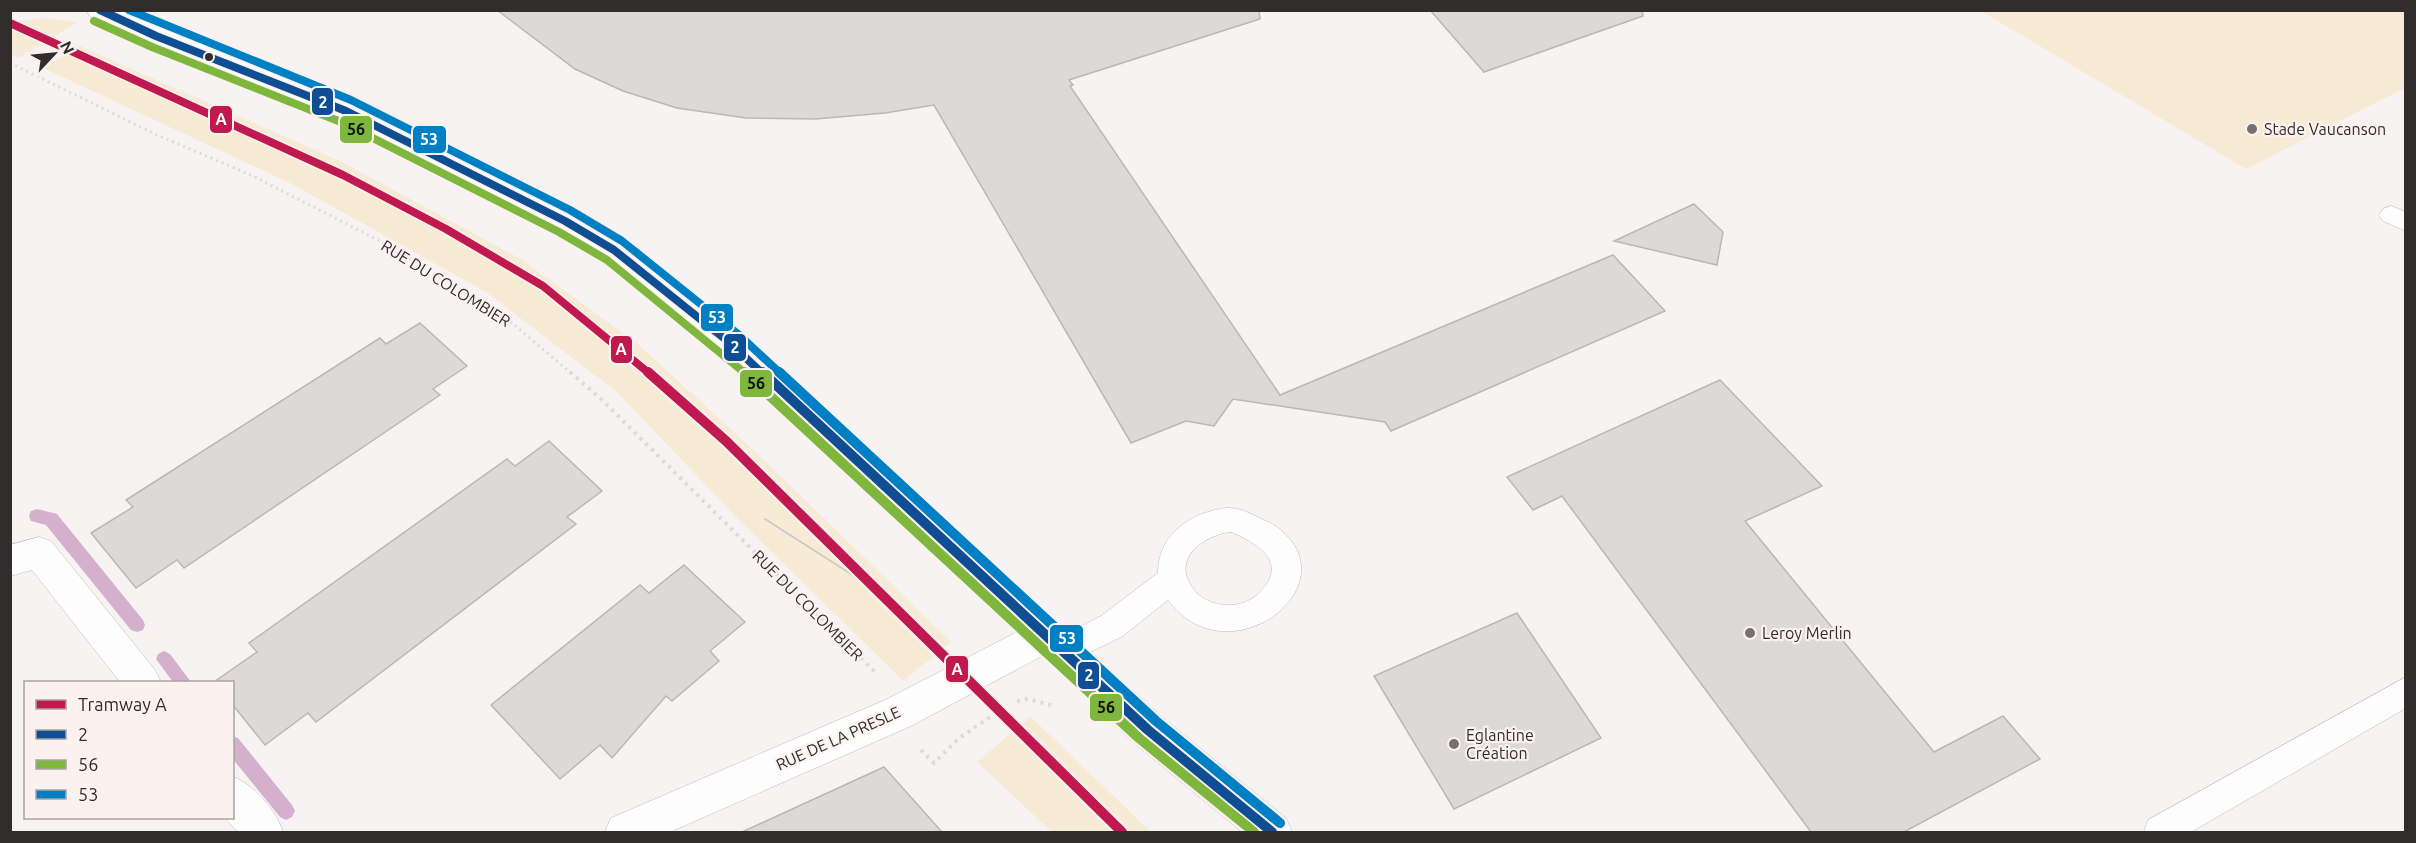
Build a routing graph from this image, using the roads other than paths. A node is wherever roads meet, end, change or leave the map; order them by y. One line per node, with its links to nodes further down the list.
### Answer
1 (99, 10): 4 (street)
2 (10, 561): 5 (street)
3 (1173, 579): 4 (lane)
4 (1056, 643): 9 (street, RUE DE LA PRESLE); 10 (street)
5 (141, 681)
6 (2406, 691): 11 (lane)
7 (234, 797): 8 (street)
8 (262, 832)
9 (625, 832)
10 (1272, 832)
11 (2160, 832)

